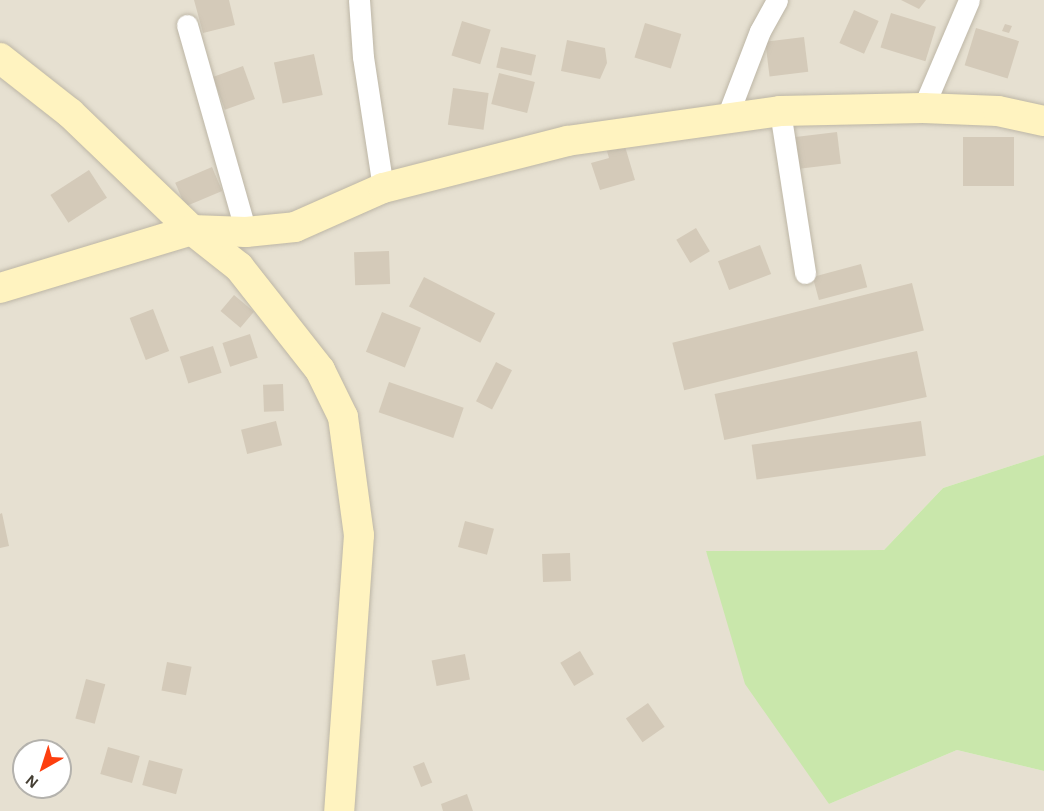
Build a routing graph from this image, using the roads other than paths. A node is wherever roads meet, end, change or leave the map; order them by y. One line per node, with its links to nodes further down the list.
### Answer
1 (359, 0): 10 (street)
2 (777, 0): 8 (street)
3 (969, 0): 6 (street)
4 (187, 25): 12 (street)
5 (0, 58): 11 (street)
6 (923, 108): 7 (street); 9 (street)
7 (780, 111): 8 (street); 13 (street)
8 (727, 117): 10 (street)
9 (1044, 121)
10 (383, 188): 12 (street)
11 (192, 230): 12 (street); 14 (street); 15 (street)
12 (246, 232)
13 (805, 273)
14 (0, 288)
15 (339, 811)

